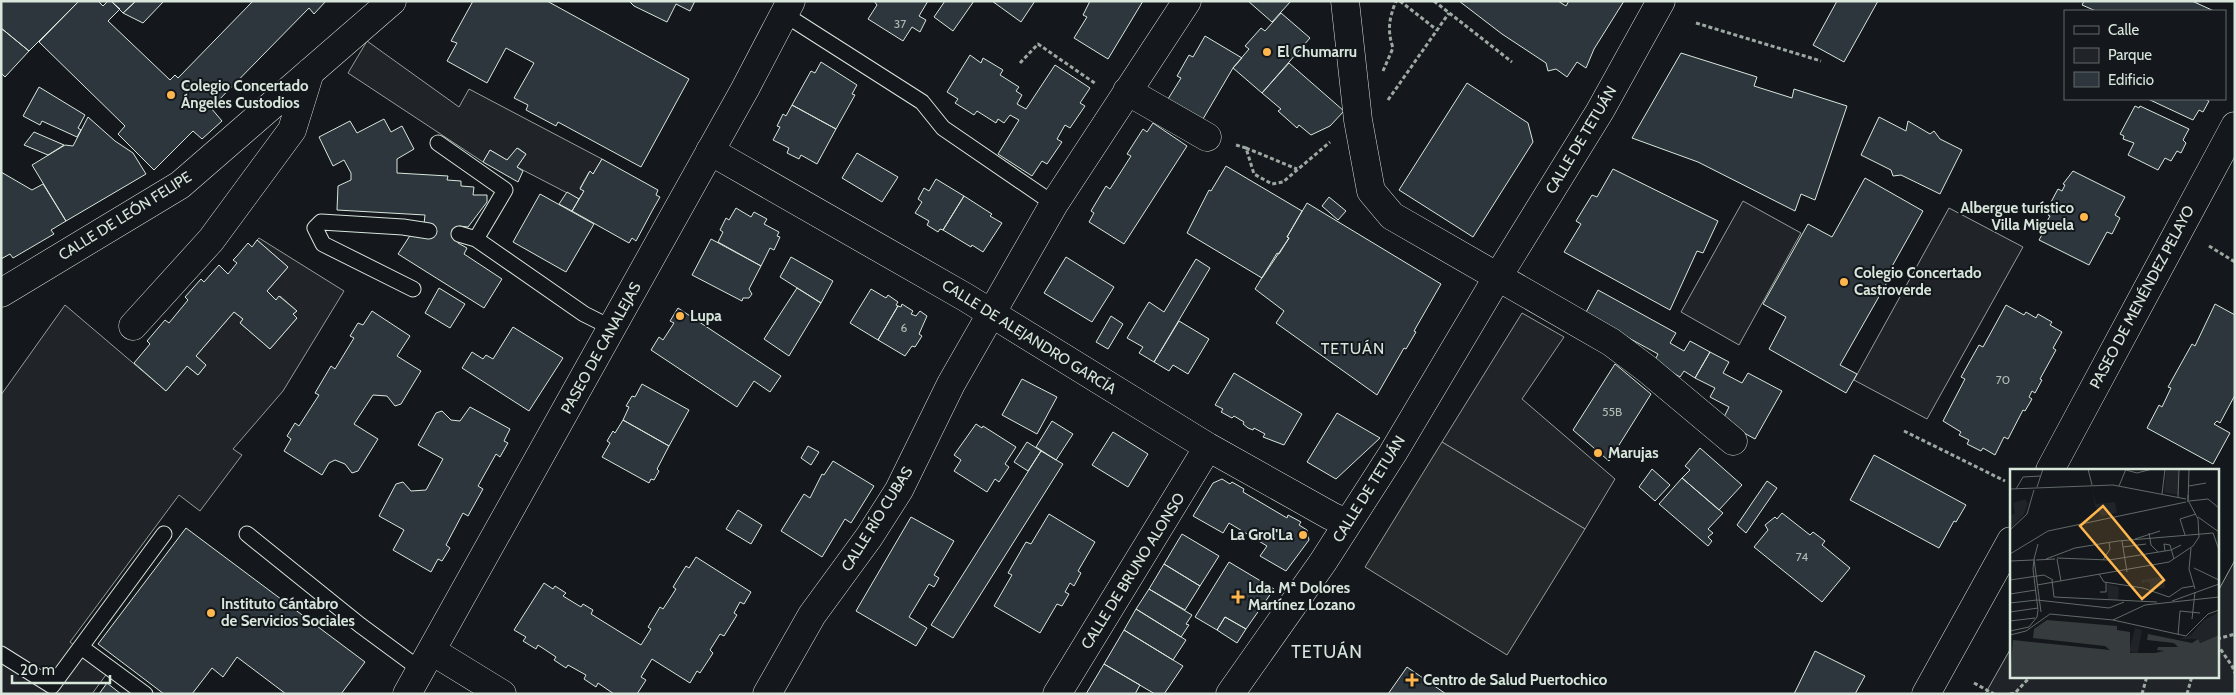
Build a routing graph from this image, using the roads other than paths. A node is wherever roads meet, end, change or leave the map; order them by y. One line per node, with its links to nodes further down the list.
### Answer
1 (392, 1): 6 (street, CALLE DE LEÓN FELIPE)
2 (1187, 1): 7 (street, CALLE RÍO CUBAS)
3 (1345, 1): 16 (street)
4 (1661, 1): 16 (street, CALLE DE TETUÁN)
5 (788, 8): 11 (street, PASEO DE CANALEJAS); 12 (lane)
6 (310, 72): 18 (street, CALLE DE LEÓN FELIPE); 20 (street)
7 (1127, 91): 9 (street); 12 (street, CALLE RÍO CUBAS)
8 (2235, 126): 24 (street, PASEO DE MENÉNDEZ PELAYO)
9 (1207, 137)
10 (438, 143): 15 (lane)
11 (710, 151): 19 (street, CALLE DE ALEJANDRO GARCÍA); 21 (street, PASEO DE CANALEJAS)
12 (1054, 204): 19 (street, CALLE RÍO CUBAS)
13 (429, 231): 17 (lane)
14 (459, 234): 15 (lane)
15 (476, 239): 21 (lane)
16 (1497, 278): 22 (street); 25 (street, CALLE DE TETUÁN)
17 (413, 289)
18 (1, 293)
19 (992, 314): 23 (street, CALLE DE ALEJANDRO GARCÍA); 35 (street, CALLE RÍO CUBAS)
20 (132, 326)
21 (612, 328): 31 (street, PASEO DE CANALEJAS)
22 (1733, 441)
23 (1208, 447): 25 (street, CALLE DE ALEJANDRO GARCÍA); 36 (street, CALLE DE BRUNO ALONSO)
24 (2051, 469)
25 (1347, 523): 37 (street, CALLE DE TETUÁN)
26 (164, 534): 29 (lane)
27 (247, 534): 31 (lane)
28 (2010, 544): 38 (street)
29 (81, 647): 30 (lane); 32 (lane)
30 (1, 654)
31 (427, 661): 33 (street, PASEO DE CANALEJAS); 34 (street)
32 (145, 694)
33 (407, 694)
34 (502, 694)
35 (766, 694)
36 (1057, 694)
37 (1230, 694)
38 (1926, 694)

